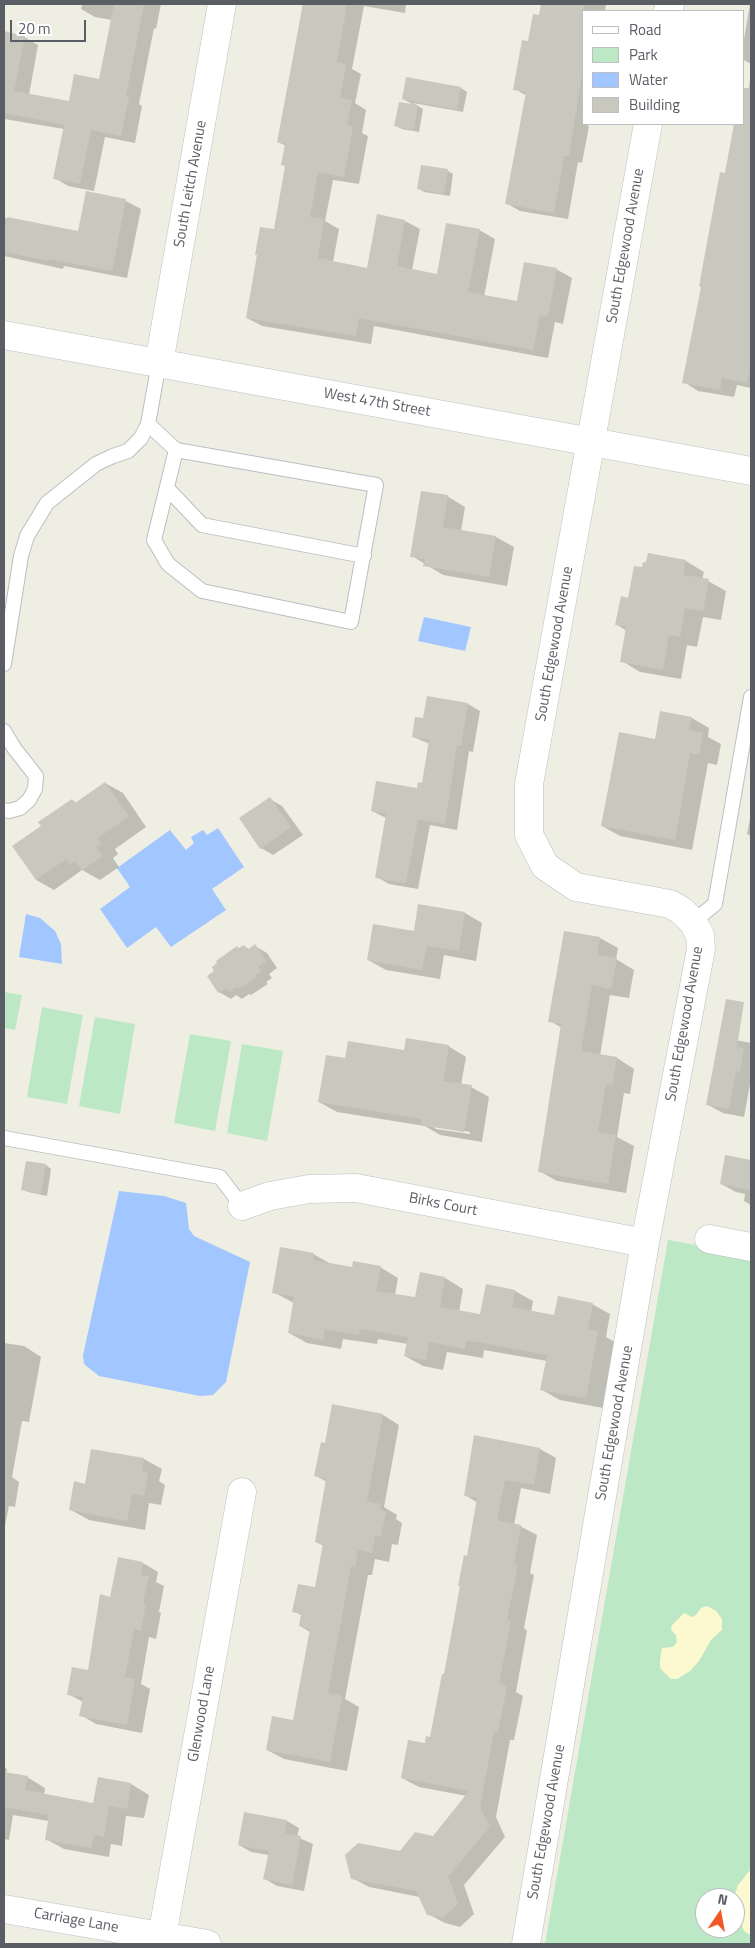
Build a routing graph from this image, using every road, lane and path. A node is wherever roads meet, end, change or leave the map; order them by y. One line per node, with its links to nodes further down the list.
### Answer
1 (222, 4): 4 (street, South Leitch Avenue)
2 (648, 125): 6 (street, South Edgewood Avenue)
3 (4, 335): 4 (street, West 47th Street)
4 (159, 363): 5 (lane); 6 (street, West 47th Street)
5 (148, 424): 7 (lane); 11 (lane)
6 (592, 442): 8 (street, West 47th Street); 15 (street, South Edgewood Avenue)
7 (176, 450): 9 (lane); 10 (lane)
8 (751, 471)
9 (167, 488): 10 (lane); 10 (lane)
10 (364, 556)
11 (4, 664)
12 (751, 698): 15 (lane)
13 (4, 731): 14 (lane)
14 (4, 810)
15 (693, 922): 19 (street, South Edgewood Avenue)
16 (4, 1138): 17 (lane)
17 (242, 1206): 19 (street, Birks Court)
18 (709, 1239): 20 (street)
19 (645, 1243): 25 (street, South Edgewood Avenue)
20 (751, 1247)
21 (242, 1492): 23 (street, Glenwood Lane)
22 (4, 1909): 23 (street, Carriage Lane)
23 (162, 1936): 24 (street, Carriage Lane)
24 (207, 1944)
25 (526, 1944)

